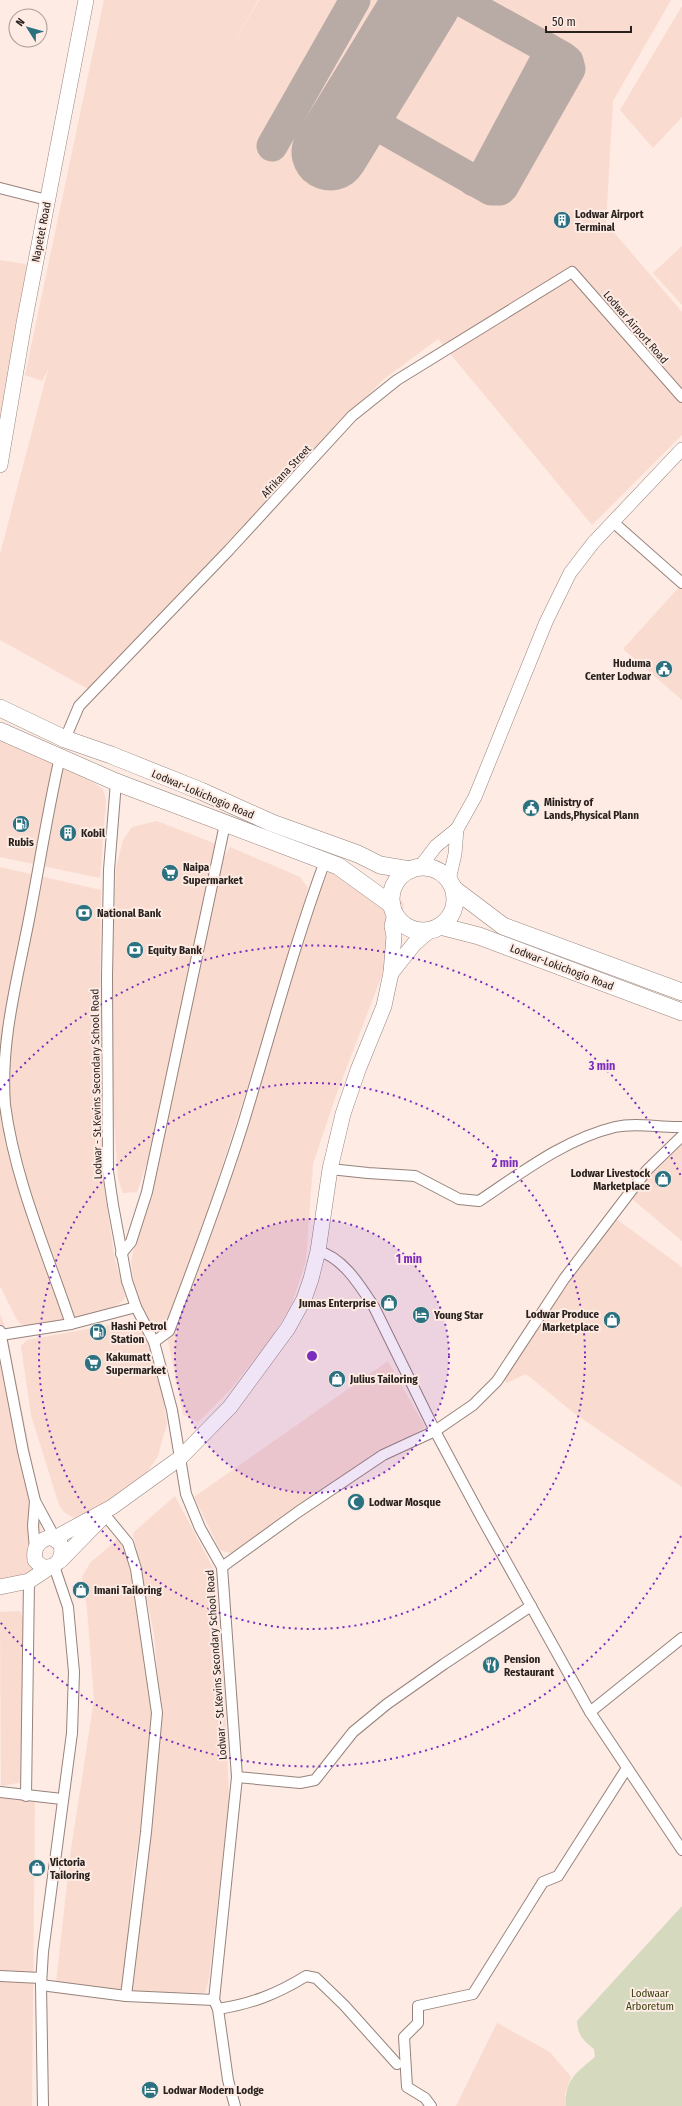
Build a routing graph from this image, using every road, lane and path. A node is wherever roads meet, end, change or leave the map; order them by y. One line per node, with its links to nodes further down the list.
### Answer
1 (86, 0): 3 (main road, Napetet Road)
2 (0, 188): 3 (street)
3 (47, 200): 7 (main road, Napetet Road)
4 (572, 272): 5 (street, Lodwar Airport Road); 12 (street, Afrikana Street)
5 (682, 397)
6 (682, 449): 8 (street)
7 (0, 465)
8 (613, 522): 9 (street); 16 (street)
9 (682, 583)
10 (0, 708): 12 (highway, Lodwar-Lokichogio Road)
11 (0, 731): 13 (highway, Lodwar-Lokichogio Road)
12 (65, 739): 18 (highway, Lodwar-Lokichogio Road)
13 (60, 757): 14 (highway, Lodwar-Lokichogio Road); 31 (street)
14 (116, 782): 15 (highway, Lodwar-Lokichogio Road); 29 (street, Lodwar - St.Kevins Secondary School Road)
15 (225, 824): 17 (highway, Lodwar-Lokichogio Road); 29 (street)
16 (457, 829): 18 (street); 19 (street)
17 (325, 861): 20 (highway, Lodwar-Lokichogio Road); 33 (street)
18 (415, 868): 19 (highway); 20 (highway)
19 (451, 884): 21 (highway); 23 (highway, Lodwar-Lokichogio Road)
20 (394, 910): 21 (highway); 22 (main road)
21 (435, 928): 22 (main road); 24 (highway, Lodwar-Lokichogio Road)
22 (391, 973): 27 (main road)
23 (682, 992)
24 (682, 1012)
25 (682, 1127): 27 (street)
26 (682, 1136): 35 (street)
27 (330, 1168): 28 (main road)
28 (318, 1251): 35 (street); 36 (main road)
29 (121, 1254): 30 (street, Lodwar - St.Kevins Secondary School Road)
30 (136, 1307): 31 (street); 33 (street, Lodwar - St.Kevins Secondary School Road)
31 (71, 1324): 32 (street)
32 (1, 1333): 34 (street)
33 (154, 1342): 36 (street, Lodwar - St.Kevins Secondary School Road)
34 (3, 1370): 37 (street)
35 (435, 1432): 42 (street); 45 (street)
36 (180, 1458): 38 (main road); 42 (street, Lodwar - St.Kevins Secondary School Road)
37 (35, 1502): 39 (street); 40 (street)
38 (108, 1511): 39 (main road); 41 (main road); 56 (street)
39 (55, 1538): 40 (main road); 41 (main road)
40 (35, 1551): 41 (main road); 44 (main road)
41 (54, 1565): 43 (main road); 52 (street)
42 (222, 1567): 49 (street, Lodwar - St.Kevins Secondary School Road)
43 (29, 1581): 44 (main road); 51 (street)
44 (1, 1587)
45 (531, 1606): 47 (street); 49 (street)
46 (682, 1638): 47 (street)
47 (590, 1712): 48 (street)
48 (627, 1768): 53 (street); 61 (street)
49 (237, 1777): 57 (street, Lodwar - St.Kevins Secondary School Road)
50 (0, 1792): 51 (street)
51 (26, 1796): 52 (street)
52 (62, 1799): 55 (street)
53 (682, 1850)
54 (0, 1976): 55 (street)
55 (41, 1981): 56 (street); 59 (street)
56 (126, 1996): 57 (street)
57 (216, 2005): 58 (street); 60 (street, Lodwar - St.Kevins Secondary School Road)
58 (397, 2064)
59 (42, 2106)
60 (235, 2106)
61 (431, 2106)

